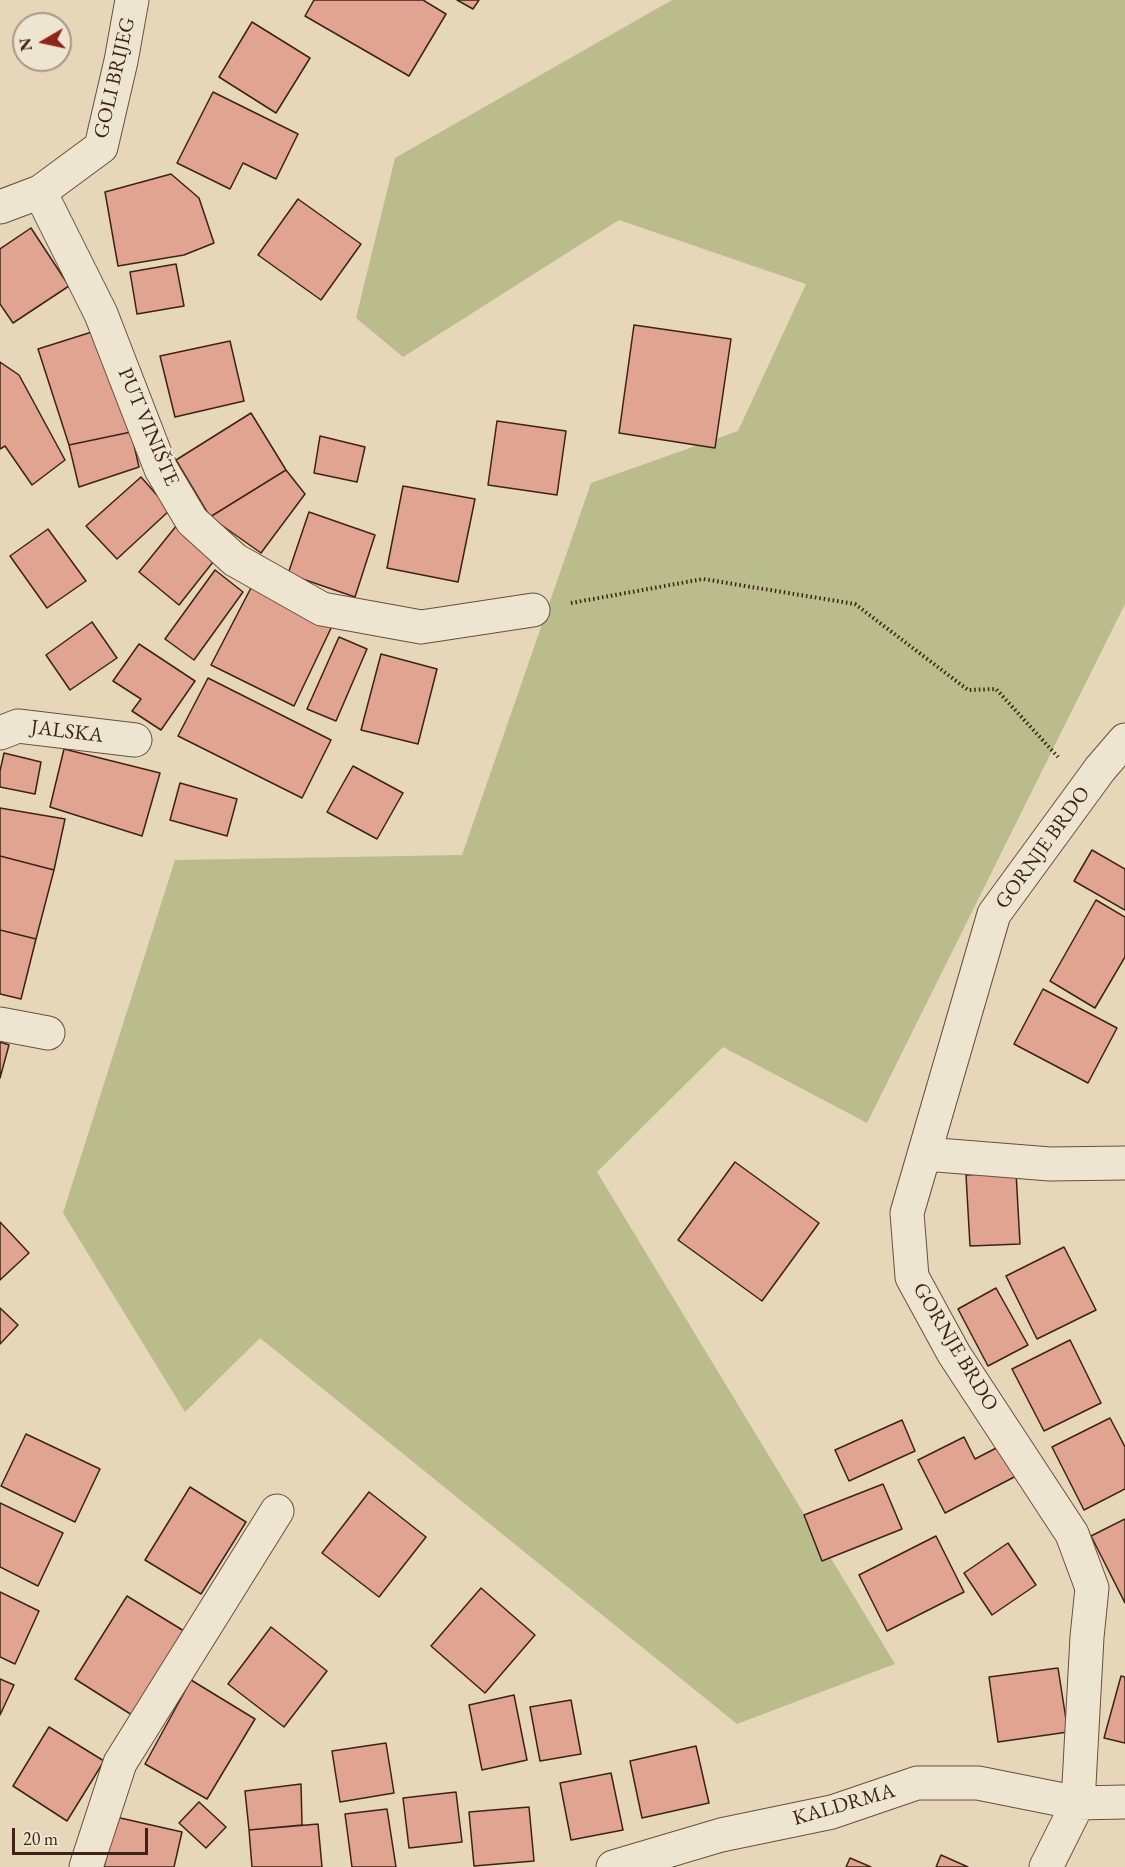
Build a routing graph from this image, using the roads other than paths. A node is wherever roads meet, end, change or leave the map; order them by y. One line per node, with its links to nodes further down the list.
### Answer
1 (132, 0): 2 (street, GOLI BRIJEG)
2 (40, 192): 3 (street, GOLI BRIJEG); 4 (street, PUT VINIŠTE)
3 (0, 207)
4 (533, 610)
5 (0, 733): 6 (street, JALSKA)
6 (135, 740)
7 (1125, 740): 10 (street, GORNJE BRDO)
8 (0, 1024): 9 (street)
9 (48, 1033)
10 (925, 1154): 11 (street); 14 (street, GORNJE BRDO)
11 (1125, 1163)
12 (278, 1510): 15 (street)
13 (1125, 1802): 14 (street, KALDRMA)
14 (1078, 1803): 16 (street, KALDRMA); 17 (street, GORNJE BRDO)
15 (86, 1867)
16 (612, 1867)
17 (1046, 1867)

